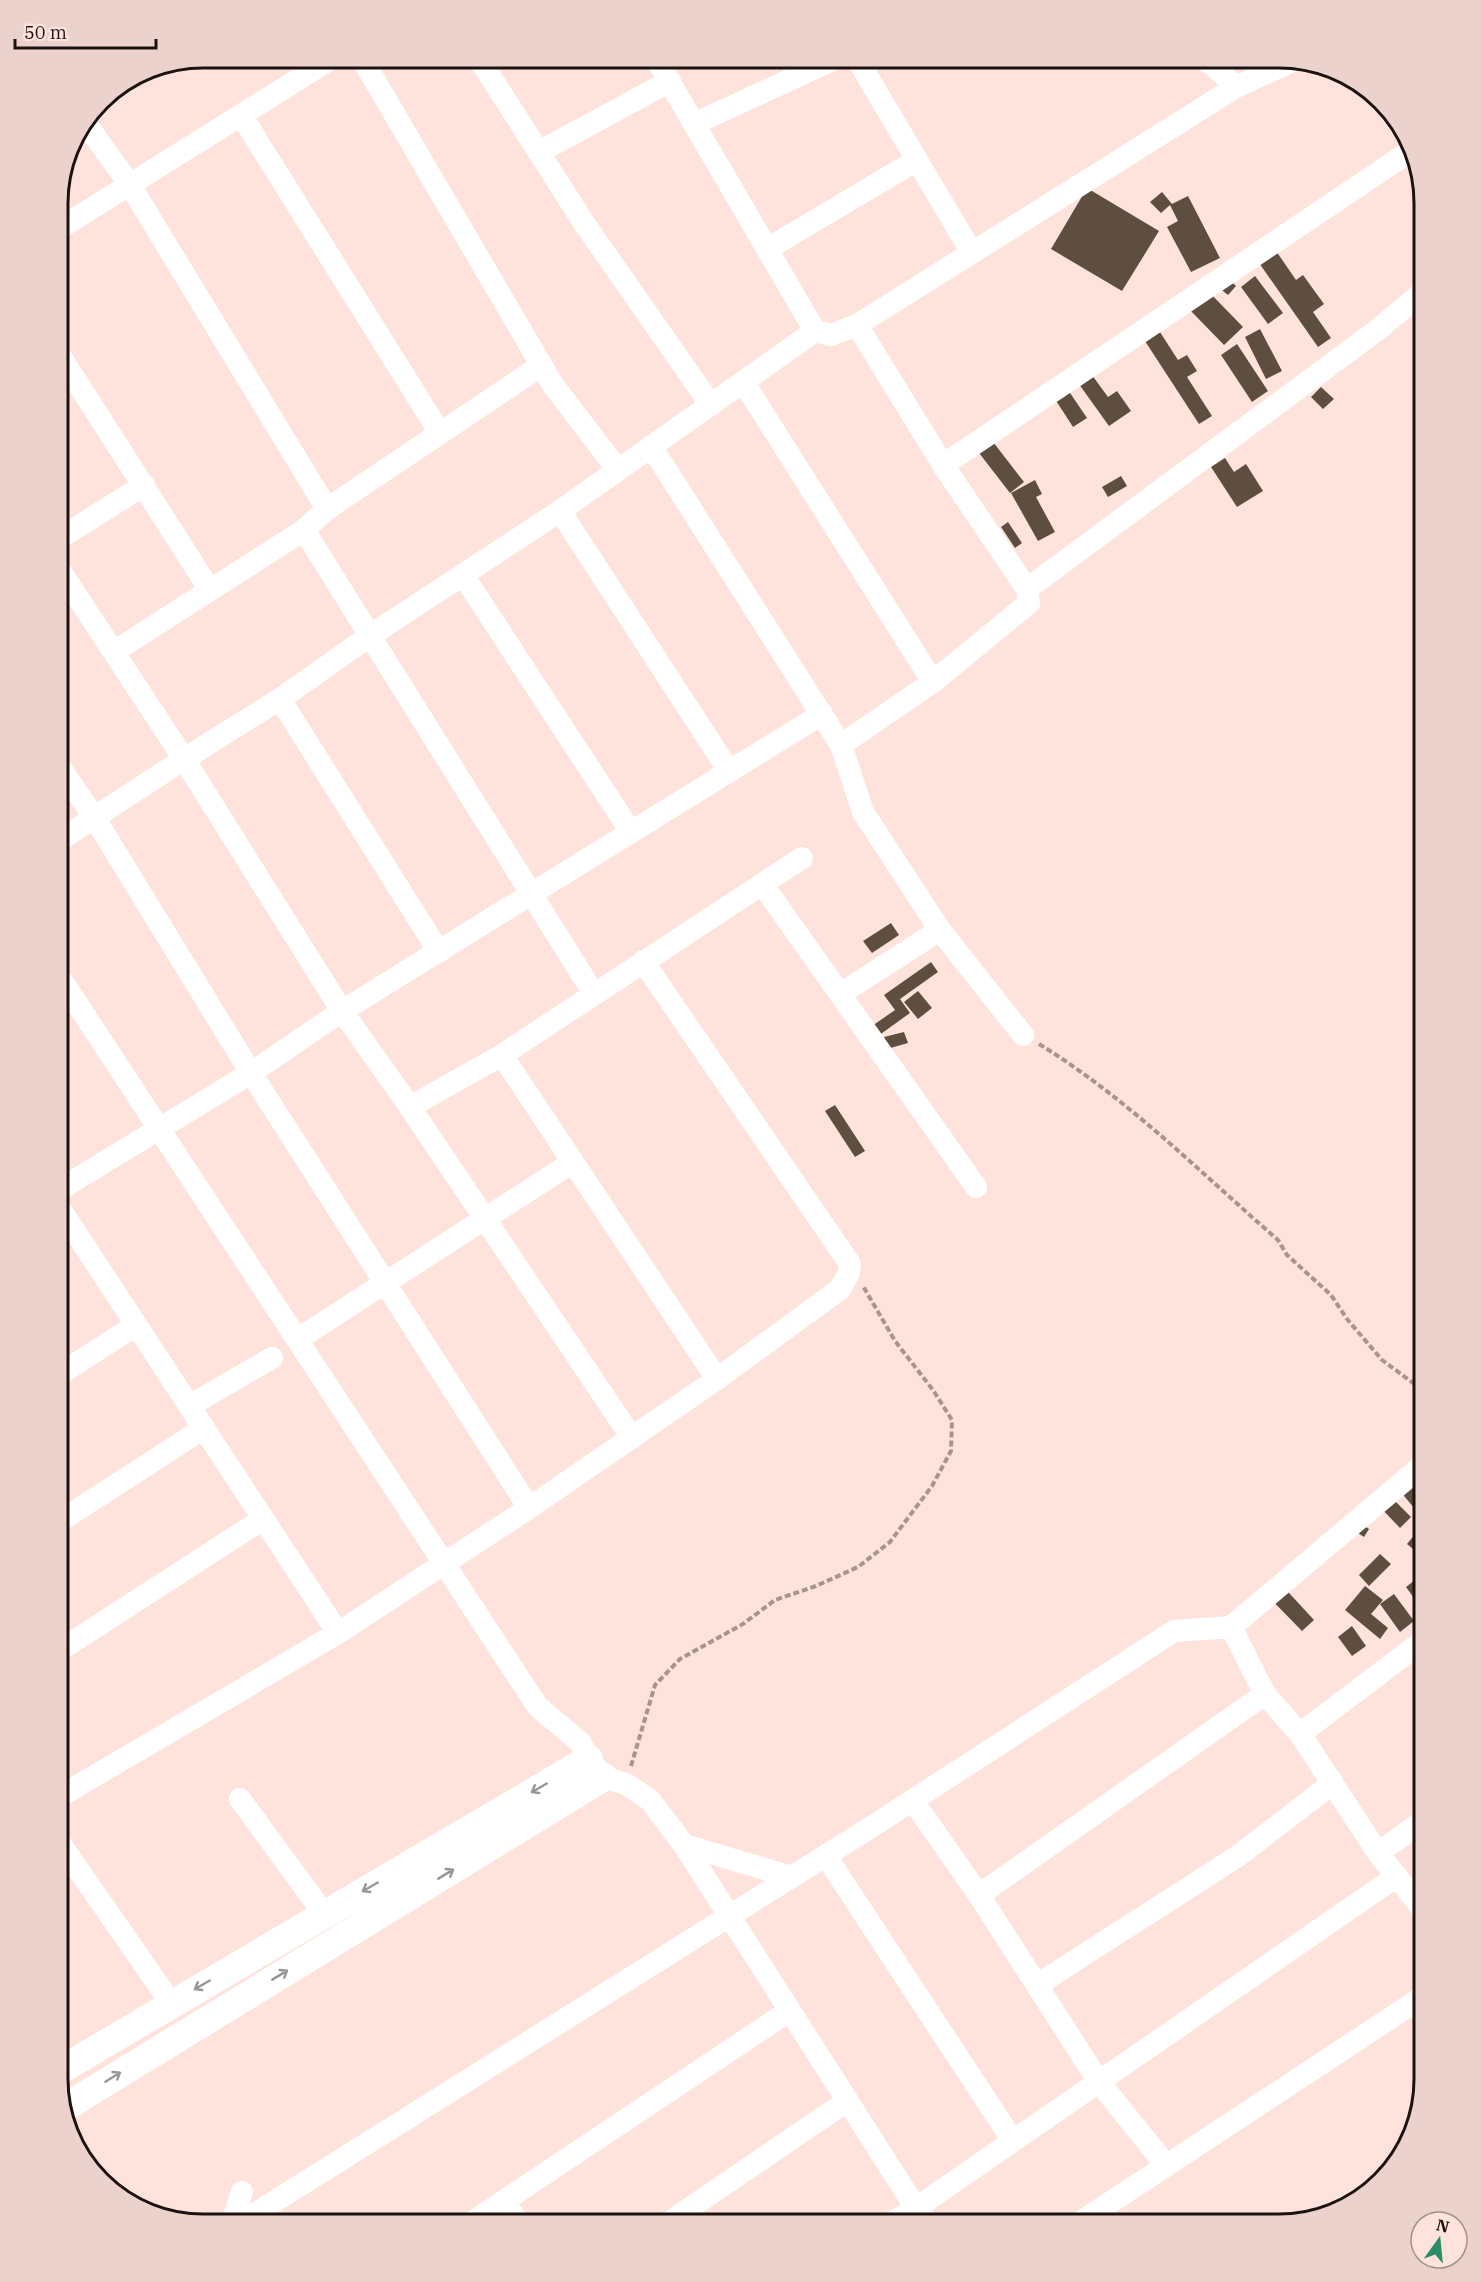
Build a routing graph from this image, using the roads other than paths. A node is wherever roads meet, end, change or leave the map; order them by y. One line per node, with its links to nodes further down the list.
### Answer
1 (316, 68): 11 (street)
2 (367, 68): 24 (street)
3 (485, 68): 14 (street)
4 (662, 68): 9 (street)
5 (796, 68): 12 (street)
6 (863, 68): 16 (street)
7 (1217, 68): 10 (street)
8 (1278, 68): 10 (street)
9 (670, 81): 12 (street); 14 (street)
10 (1236, 87): 20 (street)
11 (241, 115): 17 (street); 28 (street)
12 (694, 124): 19 (street)
13 (89, 128): 17 (street)
14 (539, 152): 27 (street)
15 (1405, 155): 30 (street)
16 (917, 160): 19 (street); 20 (street)
17 (130, 185): 18 (street); 33 (street)
18 (68, 223)
19 (767, 249): 23 (street)
20 (972, 253): 22 (street)
21 (1414, 299): 39 (street)
22 (857, 325): 23 (street); 30 (street)
23 (815, 331): 26 (street)
24 (542, 365): 28 (street); 31 (street)
25 (68, 368): 32 (street)
26 (744, 382): 27 (street); 43 (street)
27 (711, 405): 29 (street)
28 (440, 433): 33 (street)
29 (651, 446): 31 (street); 45 (street)
30 (943, 465): 39 (street)
31 (618, 470): 34 (street)
32 (144, 485): 36 (street); 40 (street)
33 (327, 509): 35 (street)
34 (560, 511): 37 (street); 48 (street)
35 (304, 530): 40 (street); 41 (street)
36 (68, 533)
37 (463, 574): 41 (street); 51 (street)
38 (68, 582): 42 (street)
39 (1027, 589): 43 (street)
40 (210, 590): 42 (street)
41 (371, 635): 44 (street); 55 (street)
42 (115, 651): 47 (street)
43 (933, 682): 46 (street)
44 (280, 699): 47 (street); 57 (street)
45 (822, 714): 46 (street); 48 (street)
46 (841, 745): 56 (street)
47 (184, 759): 50 (street); 62 (street)
48 (729, 771): 51 (street)
49 (68, 779): 50 (street)
50 (94, 817): 52 (street); 65 (street)
51 (631, 832): 55 (street)
52 (68, 835)
53 (802, 858): 54 (street)
54 (763, 885): 58 (street); 60 (street)
55 (531, 895): 57 (street); 59 (street)
56 (940, 930): 60 (street); 63 (street)
57 (439, 952): 62 (street)
58 (643, 961): 59 (street); 78 (street)
59 (594, 994): 64 (street)
60 (840, 994): 70 (street)
61 (68, 998): 67 (street)
62 (342, 1011): 65 (street); 66 (street)
63 (1023, 1035)
64 (502, 1055): 66 (street); 68 (street)
65 (251, 1073): 67 (street); 73 (street)
66 (410, 1107): 71 (street)
67 (161, 1129): 69 (street); 75 (street)
68 (573, 1162): 71 (street); 78 (street)
69 (68, 1184)
70 (976, 1187)
71 (484, 1220): 73 (street); 81 (street)
72 (68, 1221): 74 (street)
73 (384, 1283): 75 (street); 83 (street)
74 (136, 1325): 77 (street); 79 (street)
75 (298, 1339): 86 (street)
76 (272, 1358): 79 (street)
77 (68, 1369)
78 (717, 1380): 81 (street)
79 (189, 1406): 80 (street)
80 (204, 1428): 84 (street); 85 (street)
81 (632, 1438): 83 (street)
82 (1414, 1472): 87 (street)
83 (529, 1508): 86 (street)
84 (68, 1516)
85 (263, 1519): 88 (street); 89 (street)
86 (445, 1564): 88 (street); 93 (street)
87 (1231, 1626): 91 (street); 97 (street)
88 (338, 1633): 95 (street)
89 (68, 1645)
90 (1414, 1648): 92 (street)
91 (1265, 1694): 92 (street); 105 (street)
92 (1300, 1734): 94 (street)
93 (606, 1774): 99 (street); 107 (street, one-way to 107); 116 (street, one-way to 93)
94 (1333, 1783): 100 (street); 109 (street)
95 (68, 1792)
96 (240, 1798): 107 (street)
97 (913, 1801): 102 (street); 105 (street)
98 (1414, 1827): 100 (street)
99 (684, 1845): 104 (street); 108 (street)
100 (1378, 1853): 103 (street)
101 (68, 1855): 110 (street)
102 (825, 1856): 104 (street); 117 (street)
103 (1397, 1876): 106 (street); 114 (street)
104 (792, 1877): 108 (street)
105 (979, 1895): 109 (street)
106 (1414, 1898)
107 (324, 1914): 110 (street, one-way to 110)
108 (728, 1916): 112 (street); 122 (street)
109 (1037, 1985): 114 (street)
110 (171, 2003): 113 (street)
111 (1414, 2003): 118 (street)
112 (789, 2011): 115 (street); 120 (street)
113 (68, 2065)
114 (1099, 2082): 117 (street); 118 (street)
115 (847, 2101): 125 (street); 126 (street)
116 (70, 2104)
117 (1013, 2141): 127 (street)
118 (1166, 2165): 128 (street)
119 (242, 2192): 121 (street)
120 (504, 2201): 123 (street); 124 (street)
121 (235, 2214)
122 (254, 2214)
123 (484, 2214)
124 (513, 2214)
125 (681, 2214)
126 (922, 2214)
127 (925, 2214)
128 (1092, 2214)

